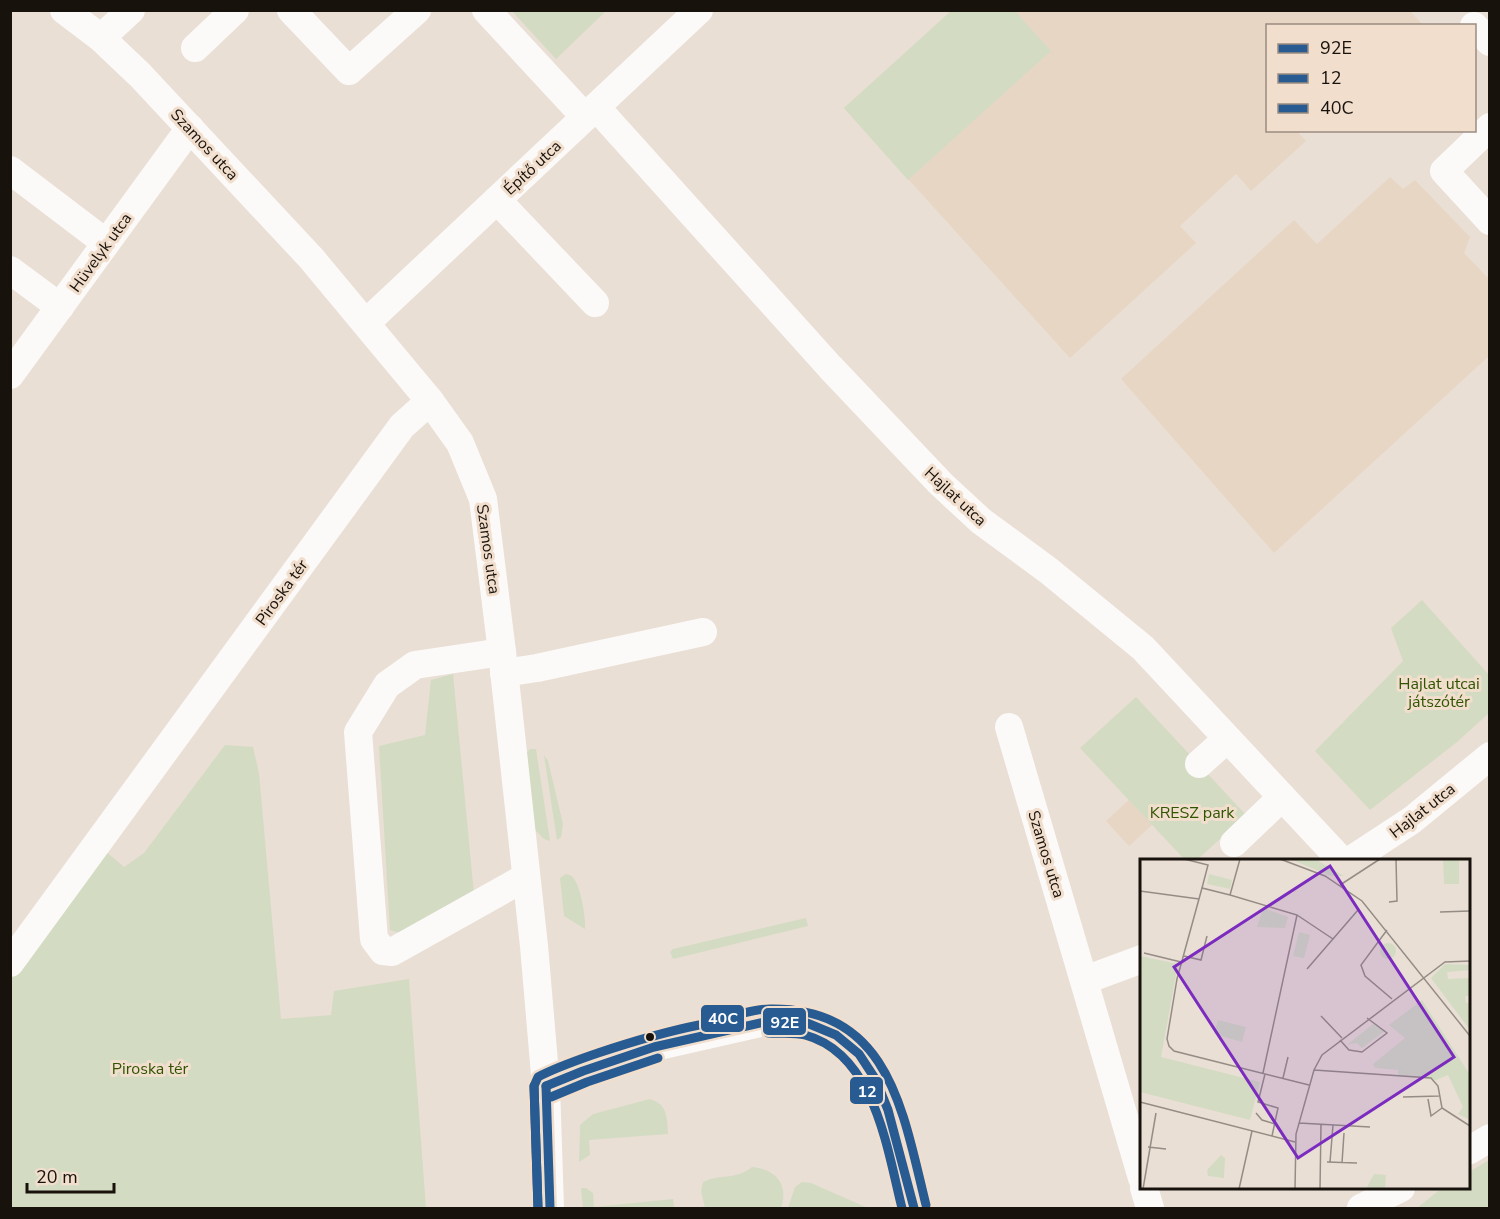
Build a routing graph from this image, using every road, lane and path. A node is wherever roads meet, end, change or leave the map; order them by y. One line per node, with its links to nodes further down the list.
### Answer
1 (64, 10): 11 (street, Szamos utca)
2 (130, 10): 11 (street)
3 (235, 10): 13 (street)
4 (291, 10): 5 (street)
5 (417, 10)
6 (486, 10): 14 (street, Hajlat utca)
7 (699, 10): 14 (street, Építő utca)
8 (1461, 10): 9 (street)
9 (1472, 24)
10 (1476, 28): 12 (street)
11 (101, 38): 16 (street, Szamos utca)
12 (1490, 42)
13 (195, 48)
14 (590, 112): 18 (street, Építő utca); 30 (street, Hajlat utca)
15 (1490, 127): 19 (street)
16 (190, 128): 20 (street, Hüvelyk utca); 24 (street, Szamos utca)
17 (10, 170): 20 (street)
18 (496, 200): 22 (street); 24 (street, Építő utca)
19 (1490, 221)
20 (106, 243): 23 (street, Hüvelyk utca)
21 (10, 270): 23 (street)
22 (595, 303)
23 (60, 307): 25 (street, Hüvelyk utca)
24 (366, 323): 26 (street, Szamos utca)
25 (10, 375)
26 (430, 401): 28 (street, Szamos utca); 39 (street, Piroska tér)
27 (703, 632): 28 (street)
28 (503, 662): 37 (street, Szamos utca); 37 (street)
29 (1009, 727): 40 (street, Szamos utca)
30 (1227, 739): 32 (street); 33 (street, Hajlat utca)
31 (1490, 756): 36 (street, Hajlat utca)
32 (1199, 764)
33 (1282, 797): 34 (street); 35 (street, Hajlat utca)
34 (1234, 843)
35 (1339, 859)
36 (1354, 859)
37 (526, 877): 41 (street, Szamos utca)
38 (1140, 960): 40 (street)
39 (10, 963)
40 (1085, 980): 44 (street, Szamos utca)
41 (546, 1086): 47 (street, Szamos utca); 48 (street)
42 (1490, 1138): 43 (street)
43 (1470, 1150)
44 (1140, 1171)
45 (1144, 1189): 49 (street)
46 (1399, 1189): 50 (street)
47 (550, 1209)
48 (914, 1209)
49 (1150, 1209)
50 (1361, 1209)

